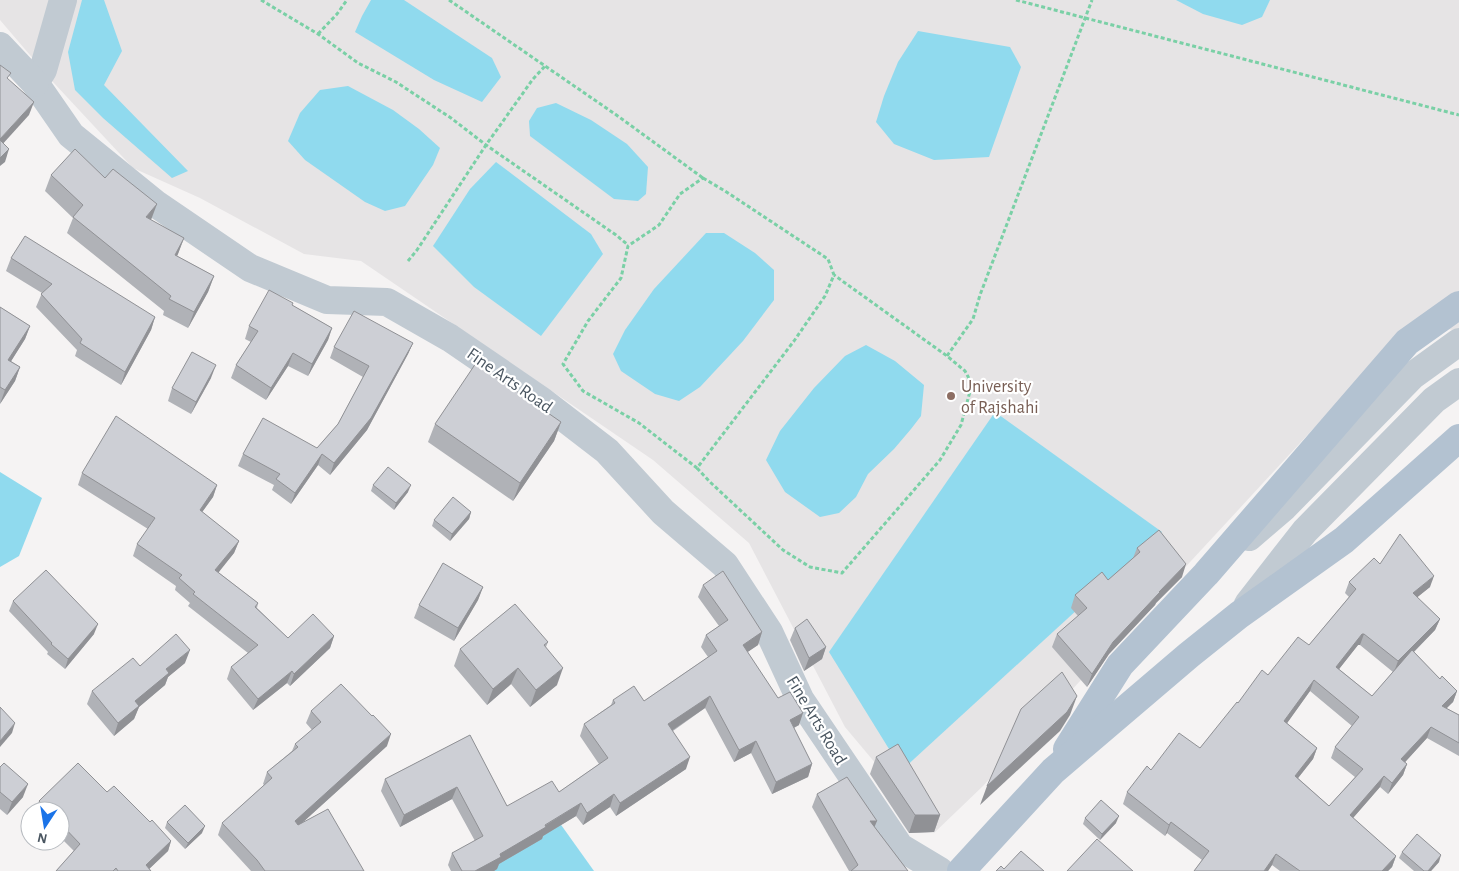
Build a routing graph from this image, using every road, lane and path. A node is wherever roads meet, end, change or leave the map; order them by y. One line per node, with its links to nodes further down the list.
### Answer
1 (63, 0): 11 (street)
2 (261, 0): 8 (path)
3 (347, 0): 8 (path)
4 (450, 0): 10 (path)
5 (1016, 0): 7 (path)
6 (1092, 0): 7 (path)
7 (1086, 18): 12 (path); 20 (path)
8 (318, 34): 13 (path)
9 (0, 46): 11 (street, Fine Arts Road)
10 (545, 66): 13 (path); 14 (path)
11 (35, 83): 27 (street, Fine Arts Road)
12 (1459, 115)
13 (486, 145): 15 (path); 16 (path)
14 (703, 178): 15 (path); 17 (path)
15 (628, 246): 23 (path)
16 (408, 261)
17 (834, 275): 20 (path); 23 (path)
18 (1459, 305): 24 (main road)
19 (1459, 342): 24 (street)
20 (947, 356): 23 (path)
21 (1459, 382): 25 (street)
22 (1459, 438): 25 (main road)
23 (697, 468)
24 (1206, 574): 26 (main road)
25 (1239, 615): 26 (main road)
26 (1053, 771): 28 (main road)
27 (940, 871)
28 (961, 871)

